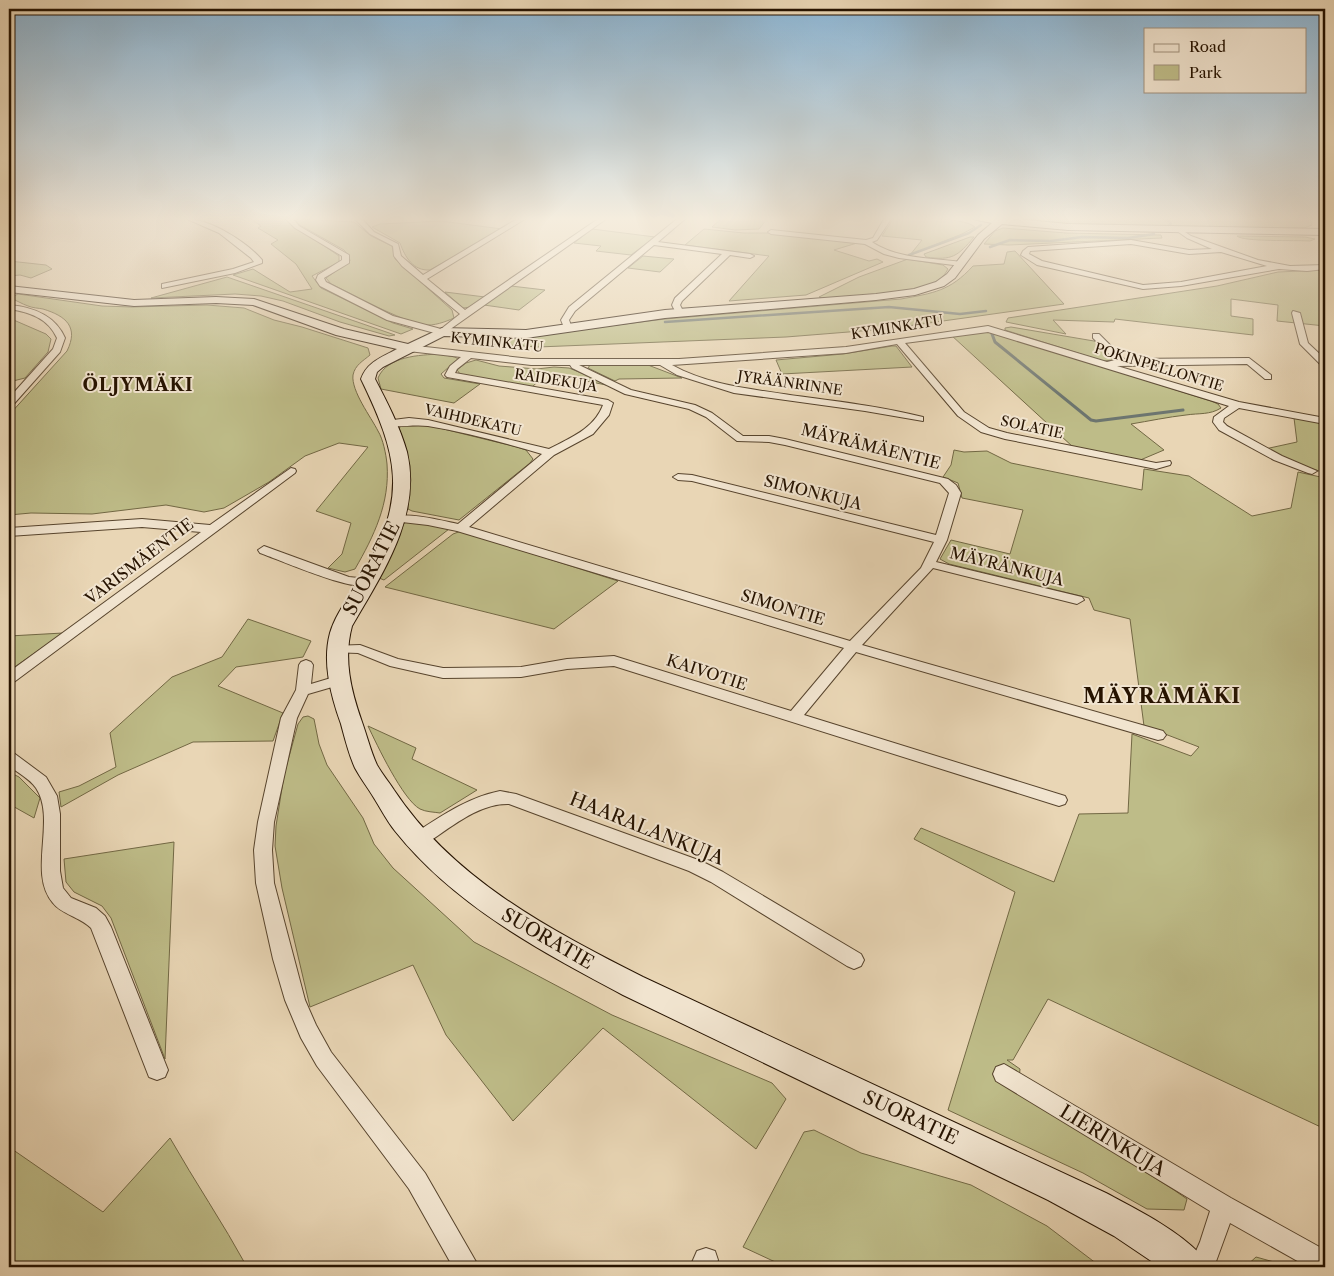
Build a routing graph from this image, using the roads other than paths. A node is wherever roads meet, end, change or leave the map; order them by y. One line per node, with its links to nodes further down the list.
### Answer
1 (423, 278): 15 (street)
2 (200, 279): 10 (street)
3 (320, 279): 18 (street)
4 (517, 279): 15 (street)
5 (609, 279): 16 (street)
6 (701, 279): 13 (street)
7 (948, 279): 13 (street)
8 (1110, 279): 9 (street)
9 (1211, 279)
10 (165, 286)
11 (9, 289): 21 (street, KYMINKATU)
12 (9, 307): 29 (street)
13 (680, 313): 16 (street)
14 (1296, 313): 26 (street)
15 (465, 314): 18 (street)
16 (568, 328): 18 (street)
17 (988, 328): 20 (street, KYMINKATU); 27 (street, POKINPELLONTIE)
18 (442, 332): 21 (street)
19 (1096, 336): 24 (street)
20 (899, 342): 23 (street, KYMINKATU); 37 (street, SOLATIE)
21 (408, 348): 22 (street, KYMINKATU); 35 (street, SUORATIE)
22 (469, 355): 25 (street, KYMINKATU); 36 (street, RAIDEKUJA)
23 (662, 362): 25 (street, KYMINKATU); 33 (street, JYRÄÄNRINNE)
24 (1122, 362): 27 (street); 28 (street)
25 (573, 363): 45 (street, MÄYRÄMÄENTIE)
26 (1325, 364)
27 (1106, 366): 32 (street, POKINPELLONTIE)
28 (1268, 377)
29 (28, 383): 30 (street); 31 (street)
30 (12, 384)
31 (9, 404)
32 (1237, 405): 34 (street, POKINPELLONTIE); 39 (street)
33 (919, 419)
34 (1325, 421)
35 (389, 423): 36 (street, VAIHDEKATU); 41 (street, SUORATIE)
36 (550, 453): 42 (street)
37 (1166, 463)
38 (291, 471): 43 (street, VARISMÄENTIE)
39 (1312, 471)
40 (678, 477): 45 (street, SIMONKUJA)
41 (397, 519): 42 (street, SIMONTIE); 48 (street, SUORATIE)
42 (460, 528): 50 (street, SIMONTIE)
43 (210, 530): 44 (street); 53 (street, VARISMÄENTIE)
44 (9, 532)
45 (941, 540): 47 (street, MÄYRÄMÄENTIE)
46 (264, 550): 48 (street)
47 (930, 564): 49 (street, MÄYRÄNKUJA); 50 (street, MÄYRÄMÄENTIE)
48 (368, 583): 51 (street, SUORATIE)
49 (1077, 600)
50 (853, 646): 56 (street, MÄYRÄMÄENTIE); 57 (street, SIMONTIE)
51 (336, 649): 54 (street, SUORATIE); 56 (street, KAIVOTIE)
52 (306, 665): 55 (street)
53 (9, 679)
54 (341, 680): 55 (street); 60 (street, SUORATIE)
55 (303, 691): 66 (street)
56 (794, 717): 59 (street, KAIVOTIE)
57 (1158, 735)
58 (9, 758): 62 (street)
59 (1059, 800)
60 (418, 840): 61 (street, HAARALANKUJA); 67 (street, SUORATIE)
61 (854, 960)
62 (157, 1070)
63 (1004, 1074): 64 (street, LIERINKUJA)
64 (1223, 1206): 65 (street, LIERINKUJA); 68 (street)
65 (1325, 1263)
66 (467, 1267)
67 (1188, 1267)
68 (1201, 1267)

